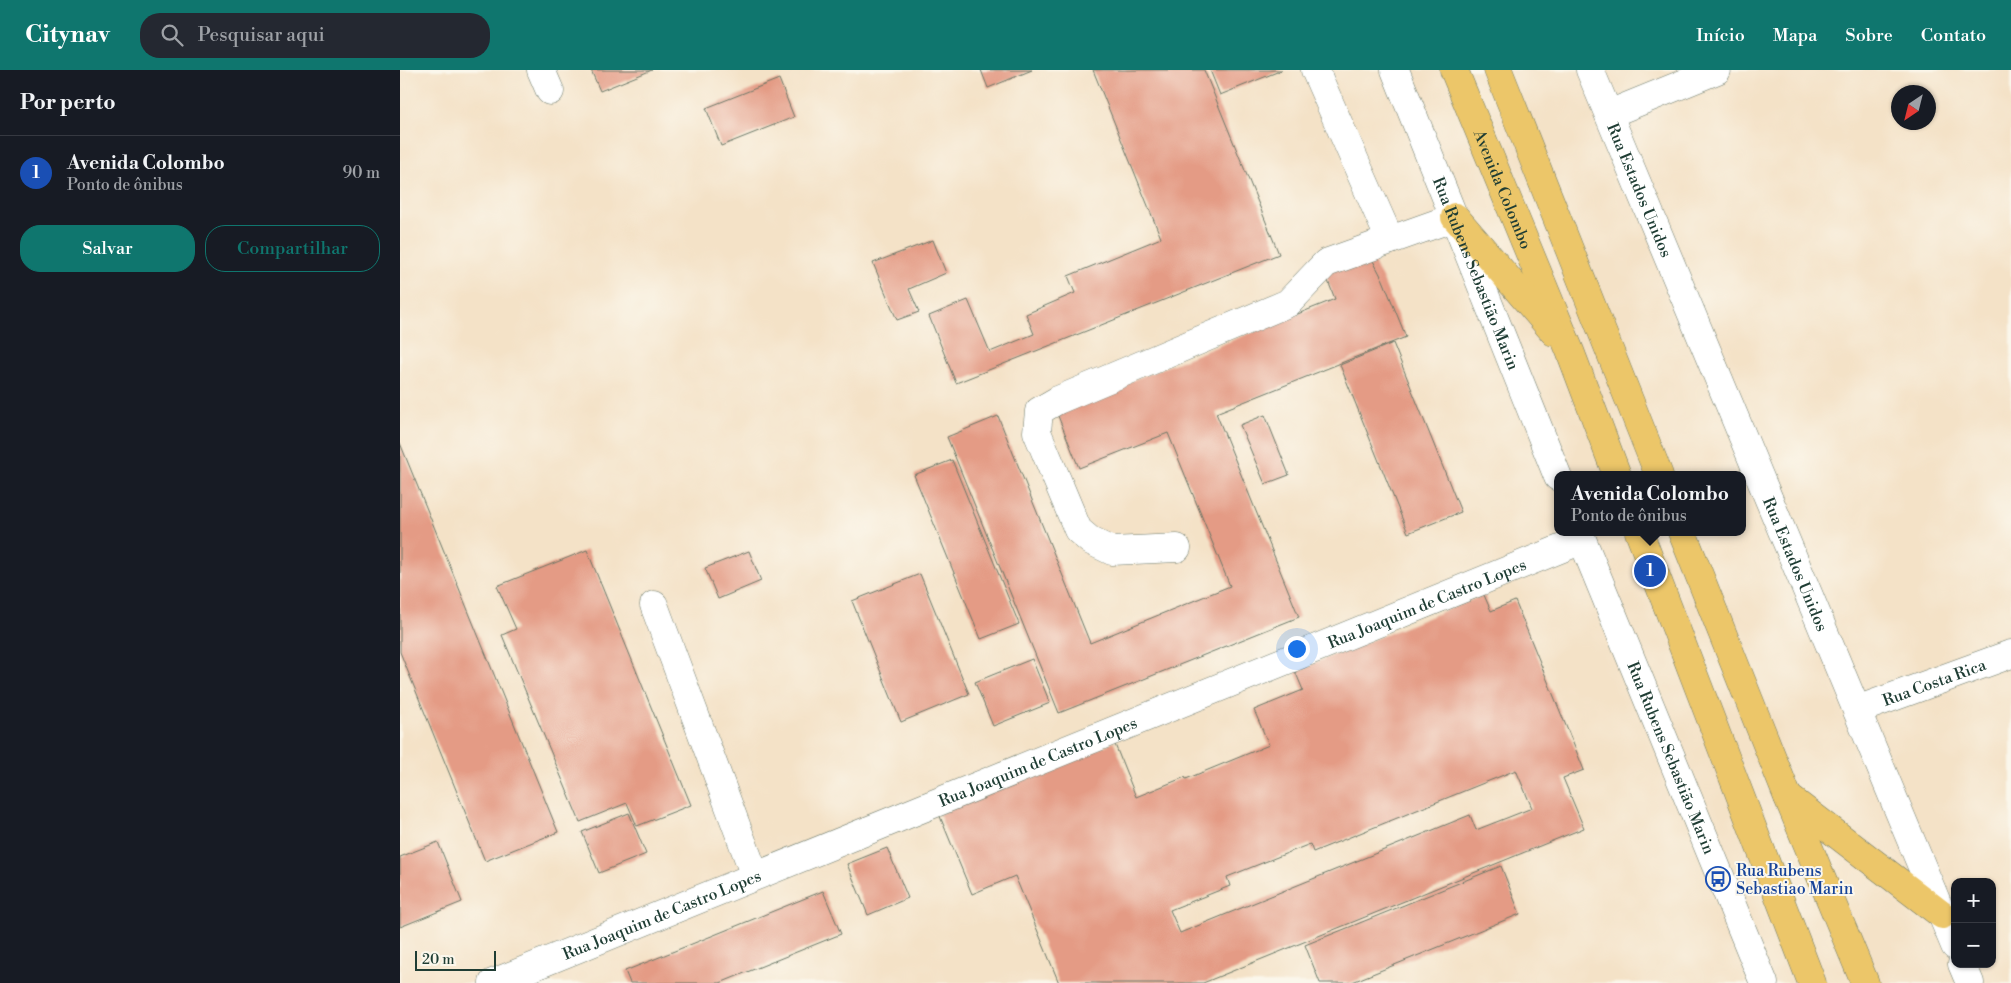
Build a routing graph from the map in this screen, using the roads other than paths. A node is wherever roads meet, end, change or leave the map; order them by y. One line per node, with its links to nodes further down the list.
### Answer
1 (1315, 70): 9 (street)
2 (1396, 70): 8 (street, Rua Rubens Sebastião Marin)
3 (1454, 70): 10 (main road, Avenida Colombo)
4 (1498, 70): 13 (main road)
5 (1590, 70): 7 (street, Rua Estados Unidos)
6 (1717, 70): 7 (street)
7 (1608, 114): 20 (street, Rua Estados Unidos)
8 (1455, 216): 9 (street); 10 (main road); 11 (street, Rua Rubens Sebastião Marin)
9 (1390, 240): 17 (street)
10 (1570, 350): 12 (main road, Avenida Colombo)
11 (1556, 471)
12 (1615, 471)
13 (1657, 471)
14 (1581, 536): 22 (street, Rua Joaquim de Castro Lopes); 27 (street, Rua Rubens Sebastião Marin)
15 (1641, 536): 28 (main road)
16 (1684, 536): 21 (main road)
17 (1177, 548)
18 (654, 605): 22 (street)
19 (2011, 654): 20 (street, Rua Costa Rica)
20 (1857, 710): 23 (street, Rua Estados Unidos)
21 (1786, 796): 23 (main road); 29 (main road)
22 (755, 876): 26 (street, Rua Joaquim de Castro Lopes)
23 (1942, 915): 24 (street, Rua Estados Unidos)
24 (1951, 936)
25 (1964, 968): 30 (street)
26 (493, 983)
27 (1764, 983)
28 (1812, 983)
29 (1865, 983)
30 (1970, 983)

